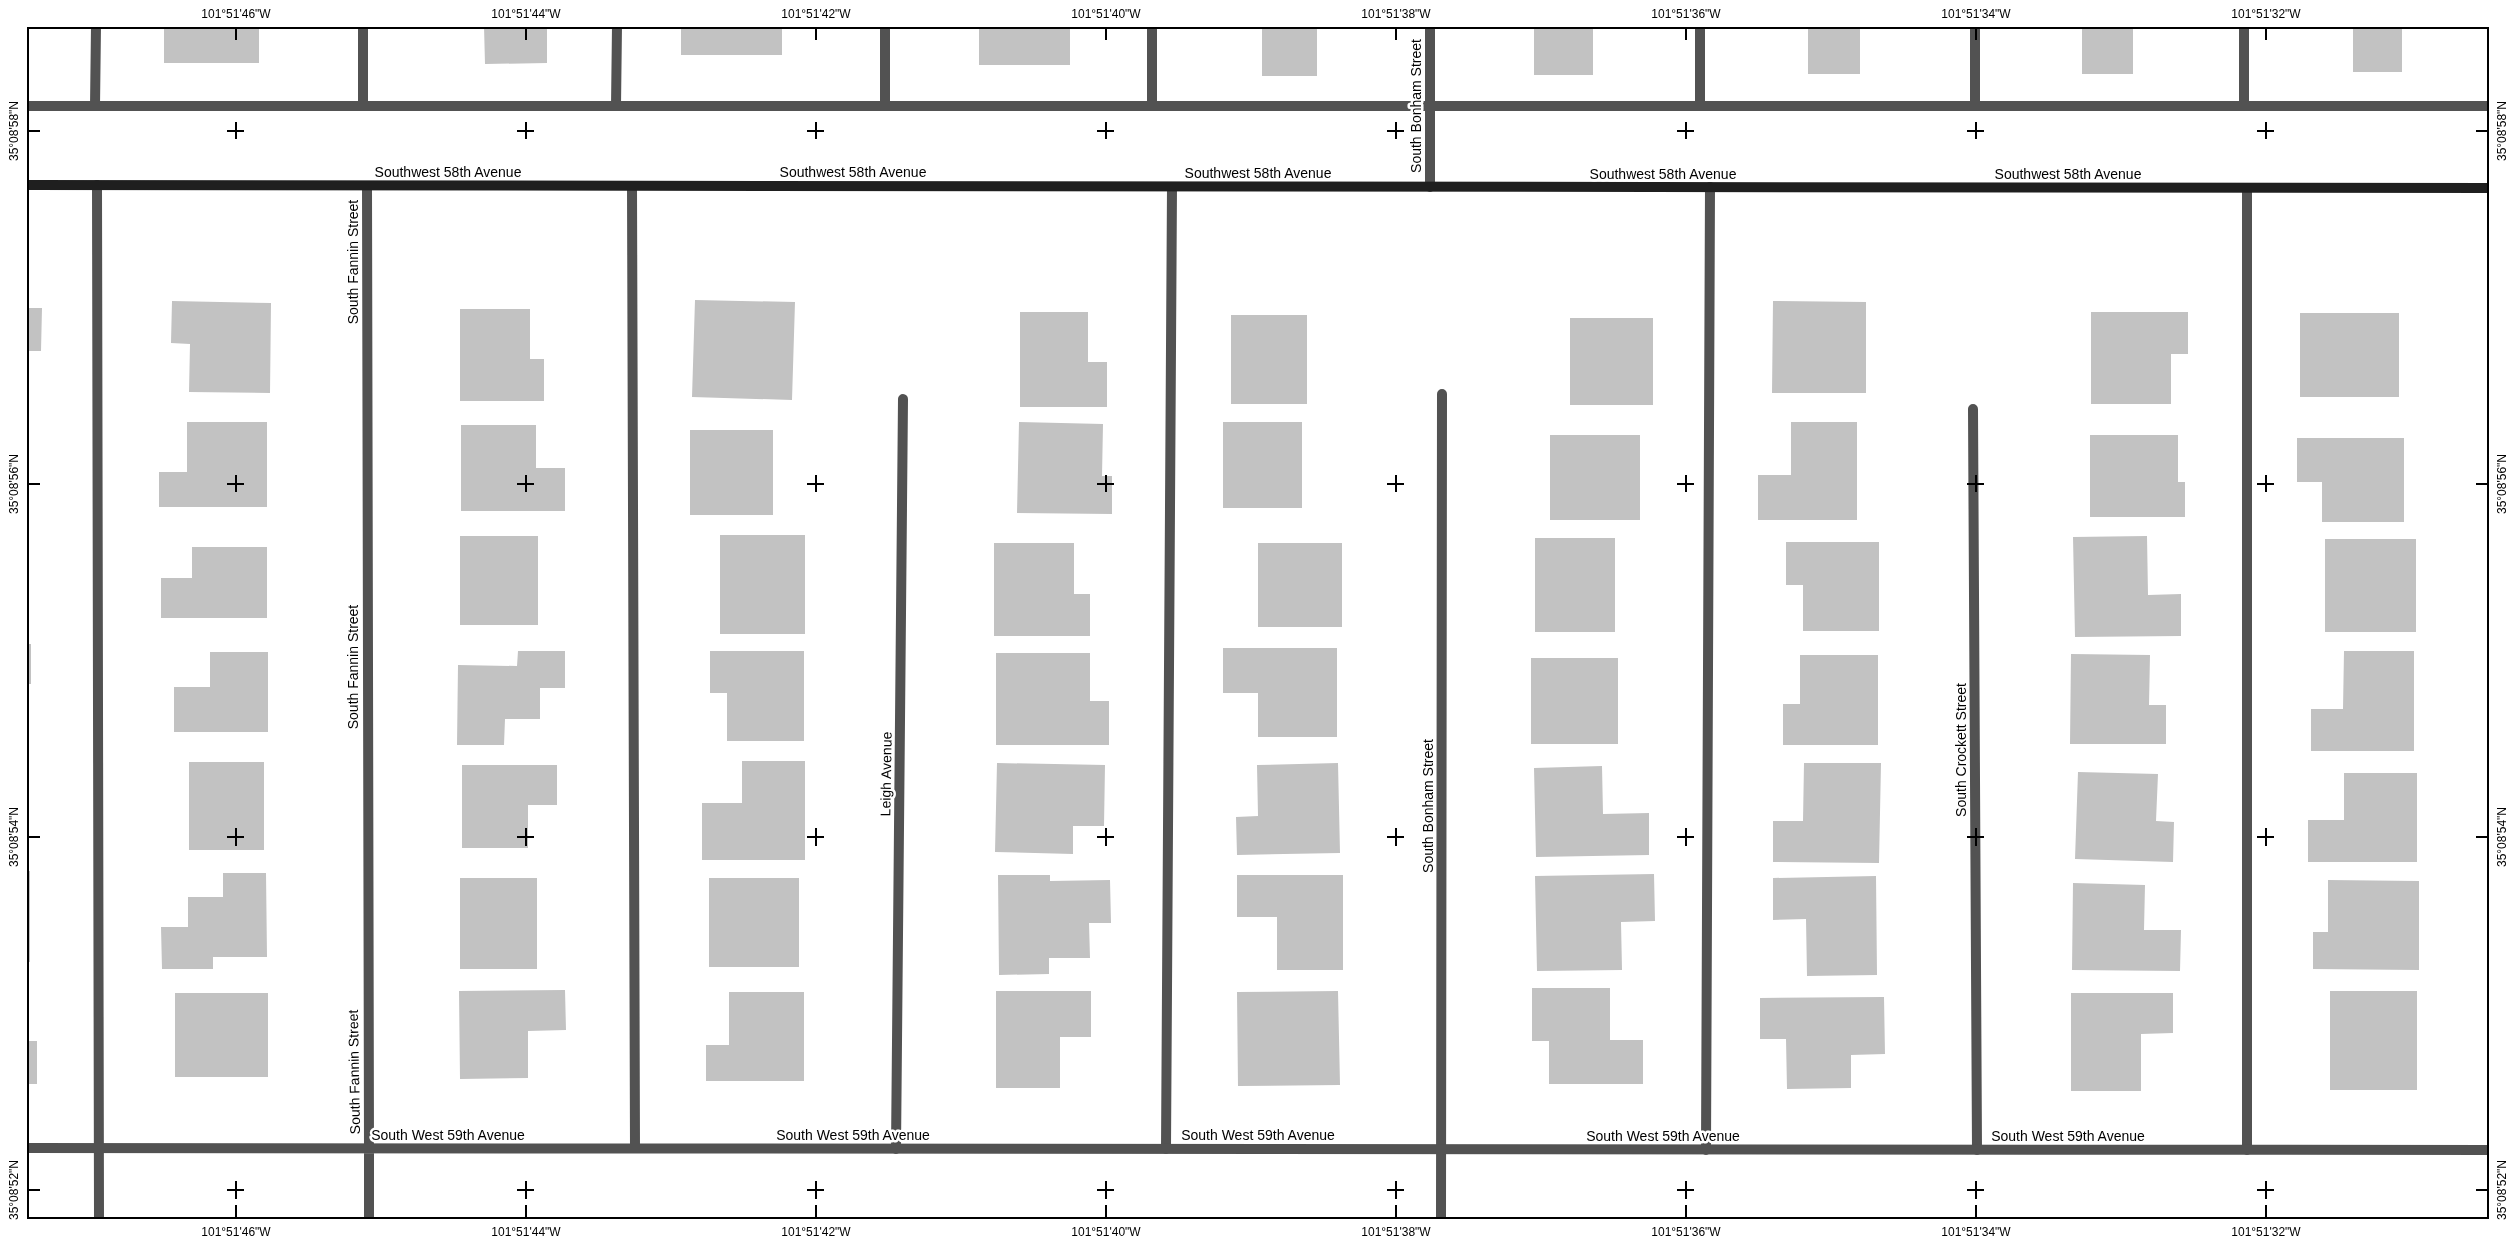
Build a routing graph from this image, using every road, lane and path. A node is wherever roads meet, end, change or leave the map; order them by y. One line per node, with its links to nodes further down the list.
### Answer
1 (96, 26): 11 (street)
2 (363, 26): 12 (street)
3 (617, 26): 13 (street)
4 (885, 26): 14 (street)
5 (1152, 26): 15 (street)
6 (1430, 26): 16 (street, South Bonham Street)
7 (1700, 26): 17 (street)
8 (1975, 26): 18 (street)
9 (2244, 26): 19 (street)
10 (26, 106): 11 (street)
11 (96, 106): 12 (street)
12 (363, 106): 13 (street)
13 (616, 106): 14 (street)
14 (885, 106): 15 (street)
15 (1152, 106): 16 (street)
16 (1430, 106): 17 (street); 26 (street, South Bonham Street)
17 (1700, 106): 18 (street)
18 (1975, 106): 19 (street)
19 (2244, 106): 20 (street)
20 (2490, 106)
21 (26, 185): 22 (main road, Southwest 58th Avenue)
22 (97, 185): 23 (main road, Southwest 58th Avenue); 34 (street)
23 (367, 186): 24 (main road, Southwest 58th Avenue); 35 (street, South Fannin Street)
24 (632, 186): 25 (main road, Southwest 58th Avenue); 36 (street)
25 (1172, 187): 26 (main road, Southwest 58th Avenue); 38 (street)
26 (1430, 187): 27 (main road, Southwest 58th Avenue)
27 (1710, 188): 28 (main road, Southwest 58th Avenue); 40 (street)
28 (2247, 188): 29 (main road, Southwest 58th Avenue); 42 (street)
29 (2490, 188)
30 (1442, 394): 39 (street, South Bonham Street)
31 (903, 399): 37 (street, Leigh Avenue)
32 (1973, 409): 41 (street, South Crockett Street)
33 (26, 1148): 34 (street, South West 59th Avenue)
34 (100, 1148): 35 (street, South West 59th Avenue); 44 (street)
35 (369, 1148): 36 (street, South West 59th Avenue); 45 (street, South Fannin Street)
36 (635, 1148): 37 (street, South West 59th Avenue)
37 (896, 1149): 38 (street, South West 59th Avenue)
38 (1166, 1149): 39 (street, South West 59th Avenue)
39 (1441, 1149): 40 (street, South West 59th Avenue); 46 (street, South Bonham Street)
40 (1706, 1150): 41 (street, South West 59th Avenue)
41 (1977, 1150): 42 (street, South West 59th Avenue)
42 (2247, 1150): 43 (street, South West 59th Avenue)
43 (2490, 1150)
44 (99, 1219)
45 (369, 1219)
46 (1441, 1219)

